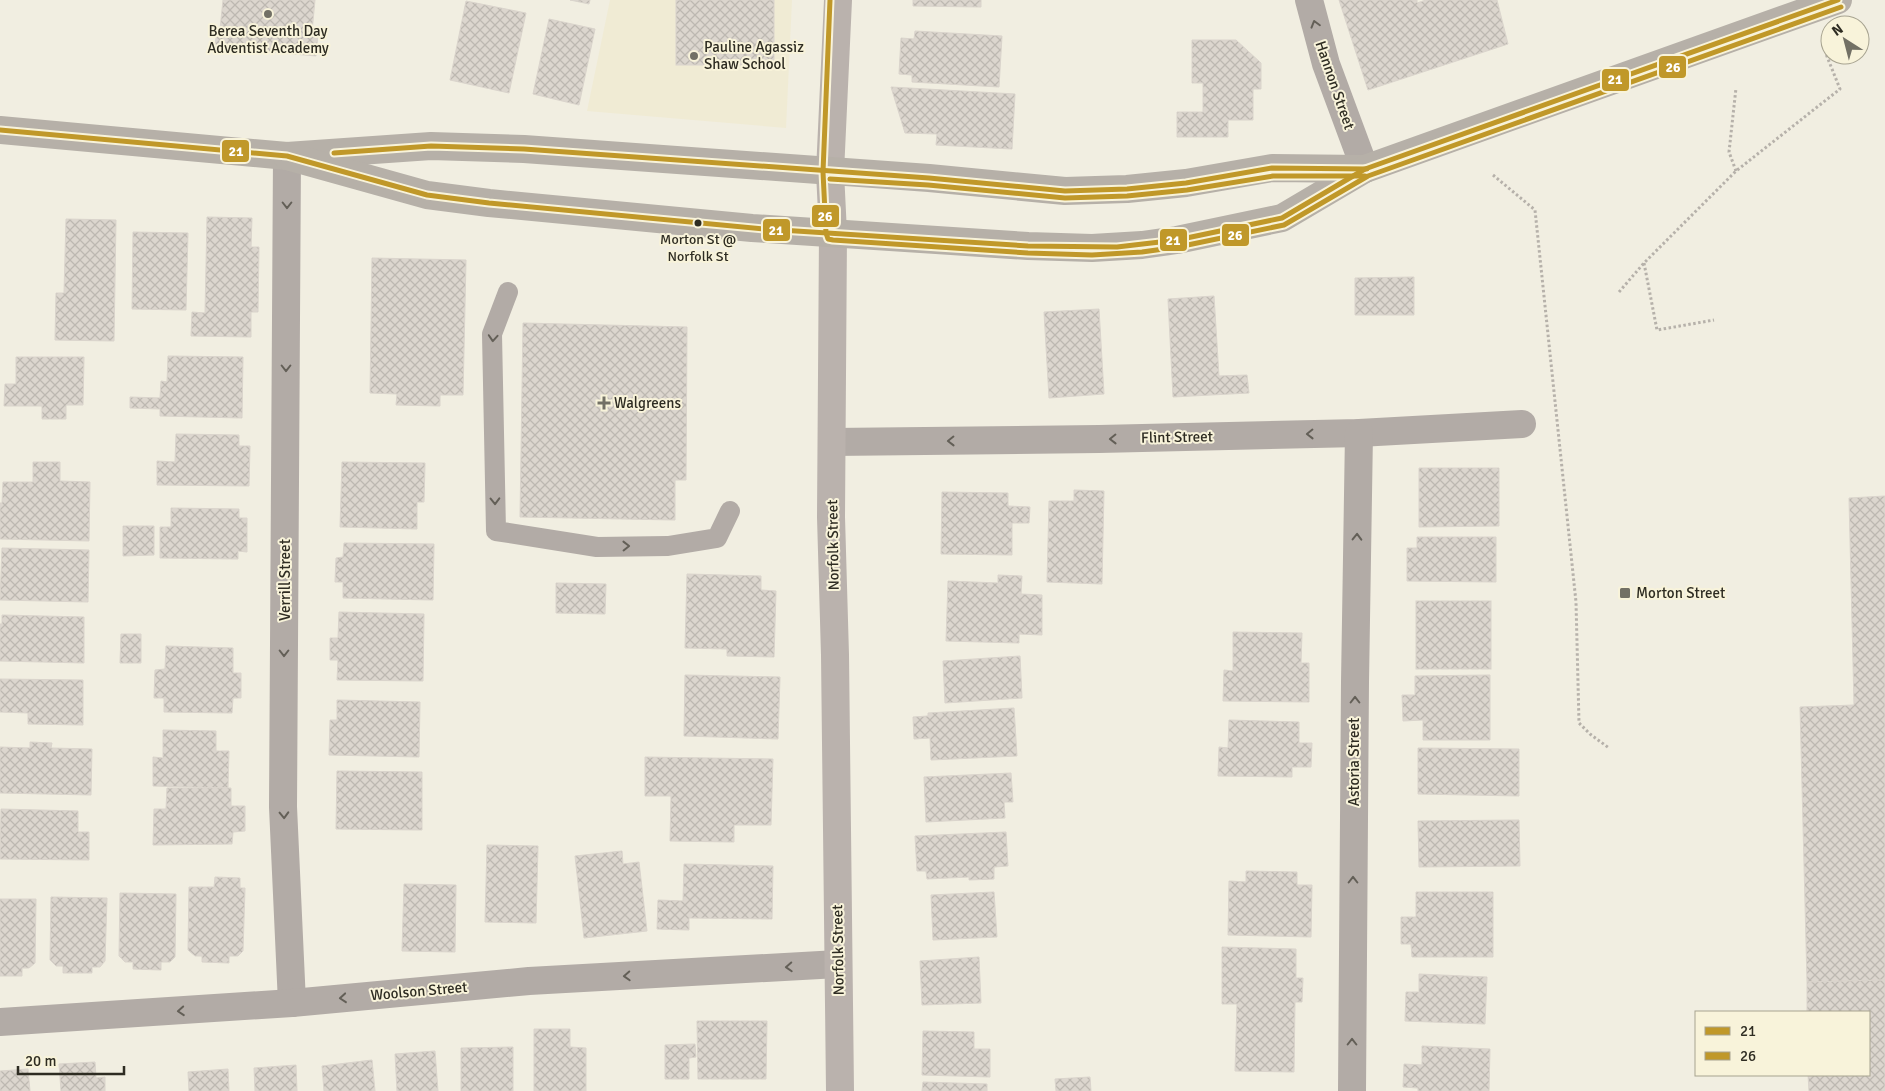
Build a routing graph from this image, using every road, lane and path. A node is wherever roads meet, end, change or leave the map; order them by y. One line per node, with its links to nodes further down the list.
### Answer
1 (838, 0): 10 (main road, Norfolk Street)
2 (1308, 0): 8 (street, Hannon Street, one-way to 2)
3 (1838, 0): 8 (highway)
4 (1830, 65): 9 (path)
5 (1736, 88): 9 (path)
6 (0, 130): 7 (highway)
7 (287, 156): 10 (highway); 12 (highway); 23 (street, Verrill Street, one-way to 23)
8 (1366, 169): 10 (highway); 12 (highway)
9 (1736, 171): 13 (path)
10 (830, 172): 12 (main road, Norfolk Street)
11 (1492, 175): 21 (path)
12 (833, 233): 19 (main road, Norfolk Street)
13 (1644, 263): 15 (path); 16 (path)
14 (508, 292): 20 (lane, one-way to 20)
15 (1620, 292)
16 (1714, 320)
17 (1522, 424): 18 (street, Flint Street)
18 (1359, 433): 19 (street, Flint Street, one-way to 19); 26 (street, Astoria Street, one-way to 18)
19 (832, 442): 22 (main road, Norfolk Street)
20 (730, 511)
21 (1609, 748)
22 (838, 964): 23 (street, Woolson Street, one-way to 23); 25 (main road, Norfolk Street)
23 (292, 1003): 24 (street, Woolson Street, one-way to 24)
24 (0, 1022)
25 (840, 1091)
26 (1352, 1091)

